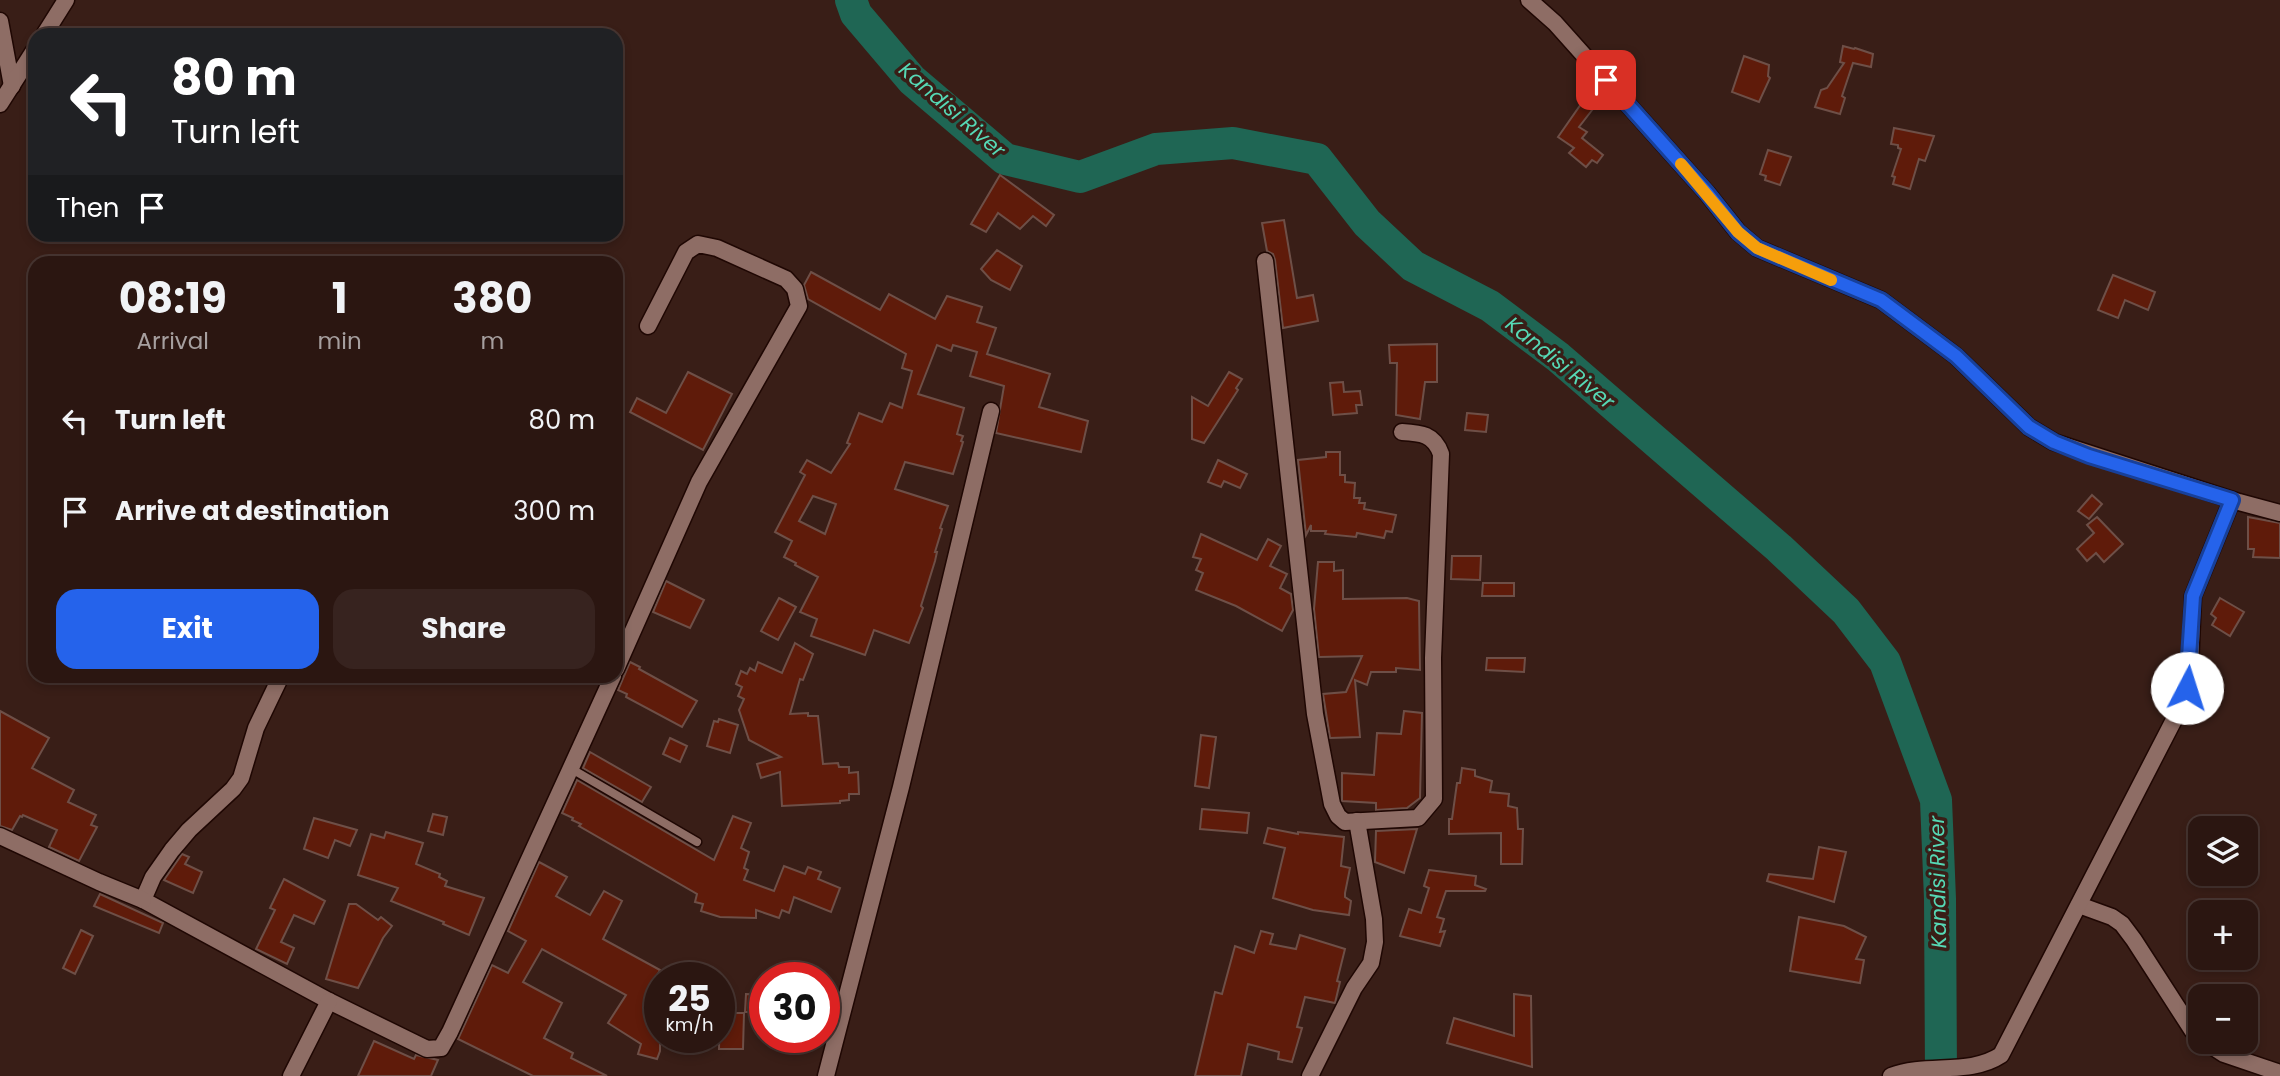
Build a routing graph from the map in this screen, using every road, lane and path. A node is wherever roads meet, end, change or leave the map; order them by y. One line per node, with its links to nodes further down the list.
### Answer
1 (66, 0): 4 (street)
2 (1529, 0): 12 (street)
3 (0, 21): 6 (street)
4 (48, 28)
5 (28, 60): 6 (street)
6 (12, 86): 7 (street)
7 (0, 104)
8 (1265, 261): 18 (street)
9 (648, 326): 14 (street)
10 (991, 411): 28 (street)
11 (1402, 432): 18 (street)
12 (2232, 500): 13 (street); 22 (street)
13 (2280, 513)
14 (623, 653)
15 (278, 683): 21 (street)
16 (610, 683): 17 (street)
17 (570, 768): 20 (lane); 23 (street)
18 (1357, 821): 29 (street)
19 (0, 836): 21 (street)
20 (697, 842)
21 (143, 900): 23 (street)
22 (2079, 905): 24 (street); 30 (street)
23 (329, 1001): 27 (street)
24 (2188, 1024)
25 (2224, 1054): 26 (street)
26 (2280, 1073)
27 (291, 1076)
28 (826, 1076)
29 (1310, 1076)
30 (1891, 1076)

